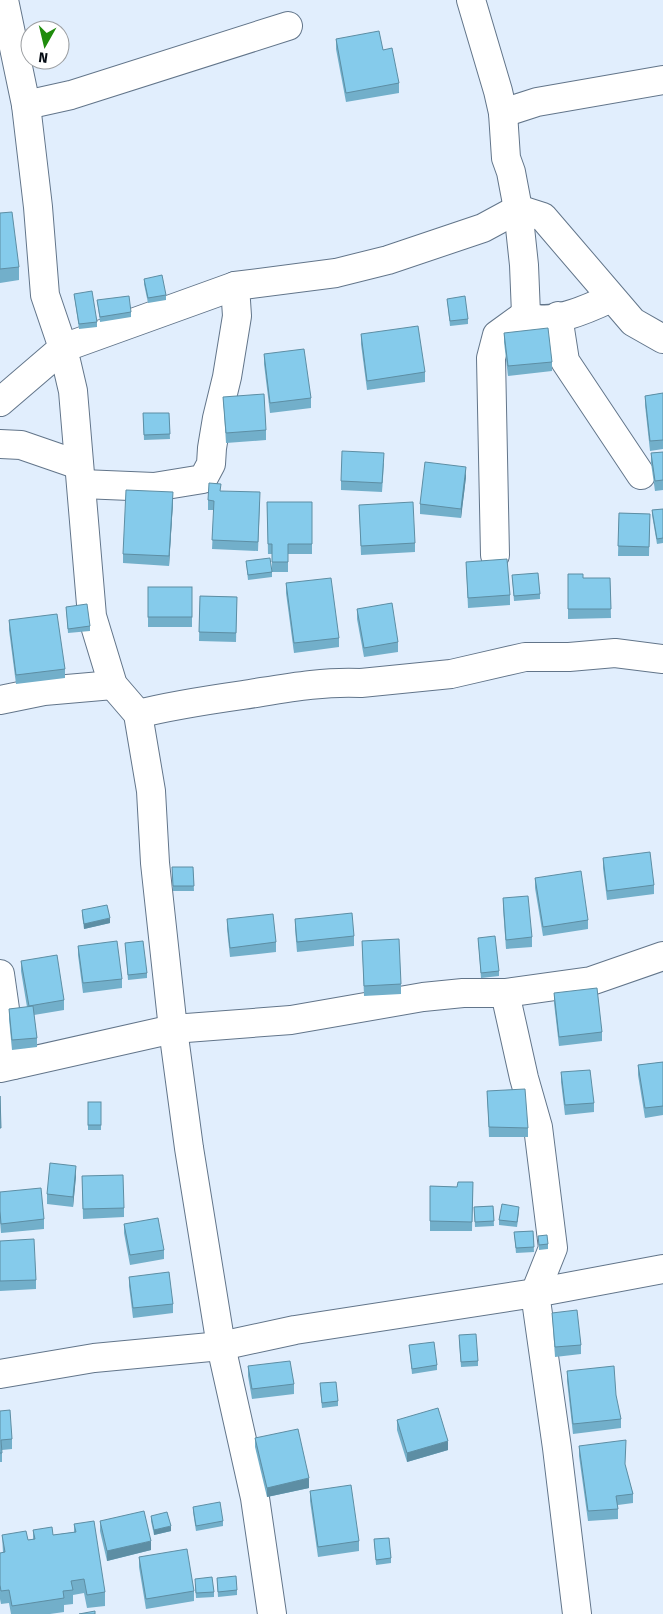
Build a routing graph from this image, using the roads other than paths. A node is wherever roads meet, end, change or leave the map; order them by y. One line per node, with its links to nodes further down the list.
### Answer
1 (4, 0): 5 (street)
2 (471, 0): 6 (street)
3 (288, 26): 5 (street)
4 (663, 80): 6 (street)
5 (26, 105): 13 (street)
6 (503, 113): 7 (street)
7 (518, 209): 8 (street); 9 (street); 10 (street)
8 (235, 286): 13 (street); 16 (street)
9 (611, 298): 11 (street); 12 (street)
10 (526, 314): 11 (street); 18 (street)
11 (558, 316): 17 (street)
12 (663, 339)
13 (63, 348): 14 (street); 16 (street)
14 (0, 402)
15 (0, 444): 16 (street)
16 (80, 475): 20 (street)
17 (642, 475)
18 (495, 555)
19 (663, 659): 22 (street)
20 (113, 685): 21 (street); 22 (street)
21 (0, 700)
22 (138, 714): 26 (street)
23 (663, 956): 25 (street)
24 (0, 974): 27 (street)
25 (505, 993): 26 (street); 29 (street)
26 (173, 1029): 27 (street); 30 (street)
27 (6, 1066)
28 (663, 1270): 29 (street)
29 (535, 1293): 30 (street); 33 (street)
30 (220, 1346): 31 (street); 32 (street)
31 (0, 1374)
32 (272, 1614)
33 (577, 1614)

